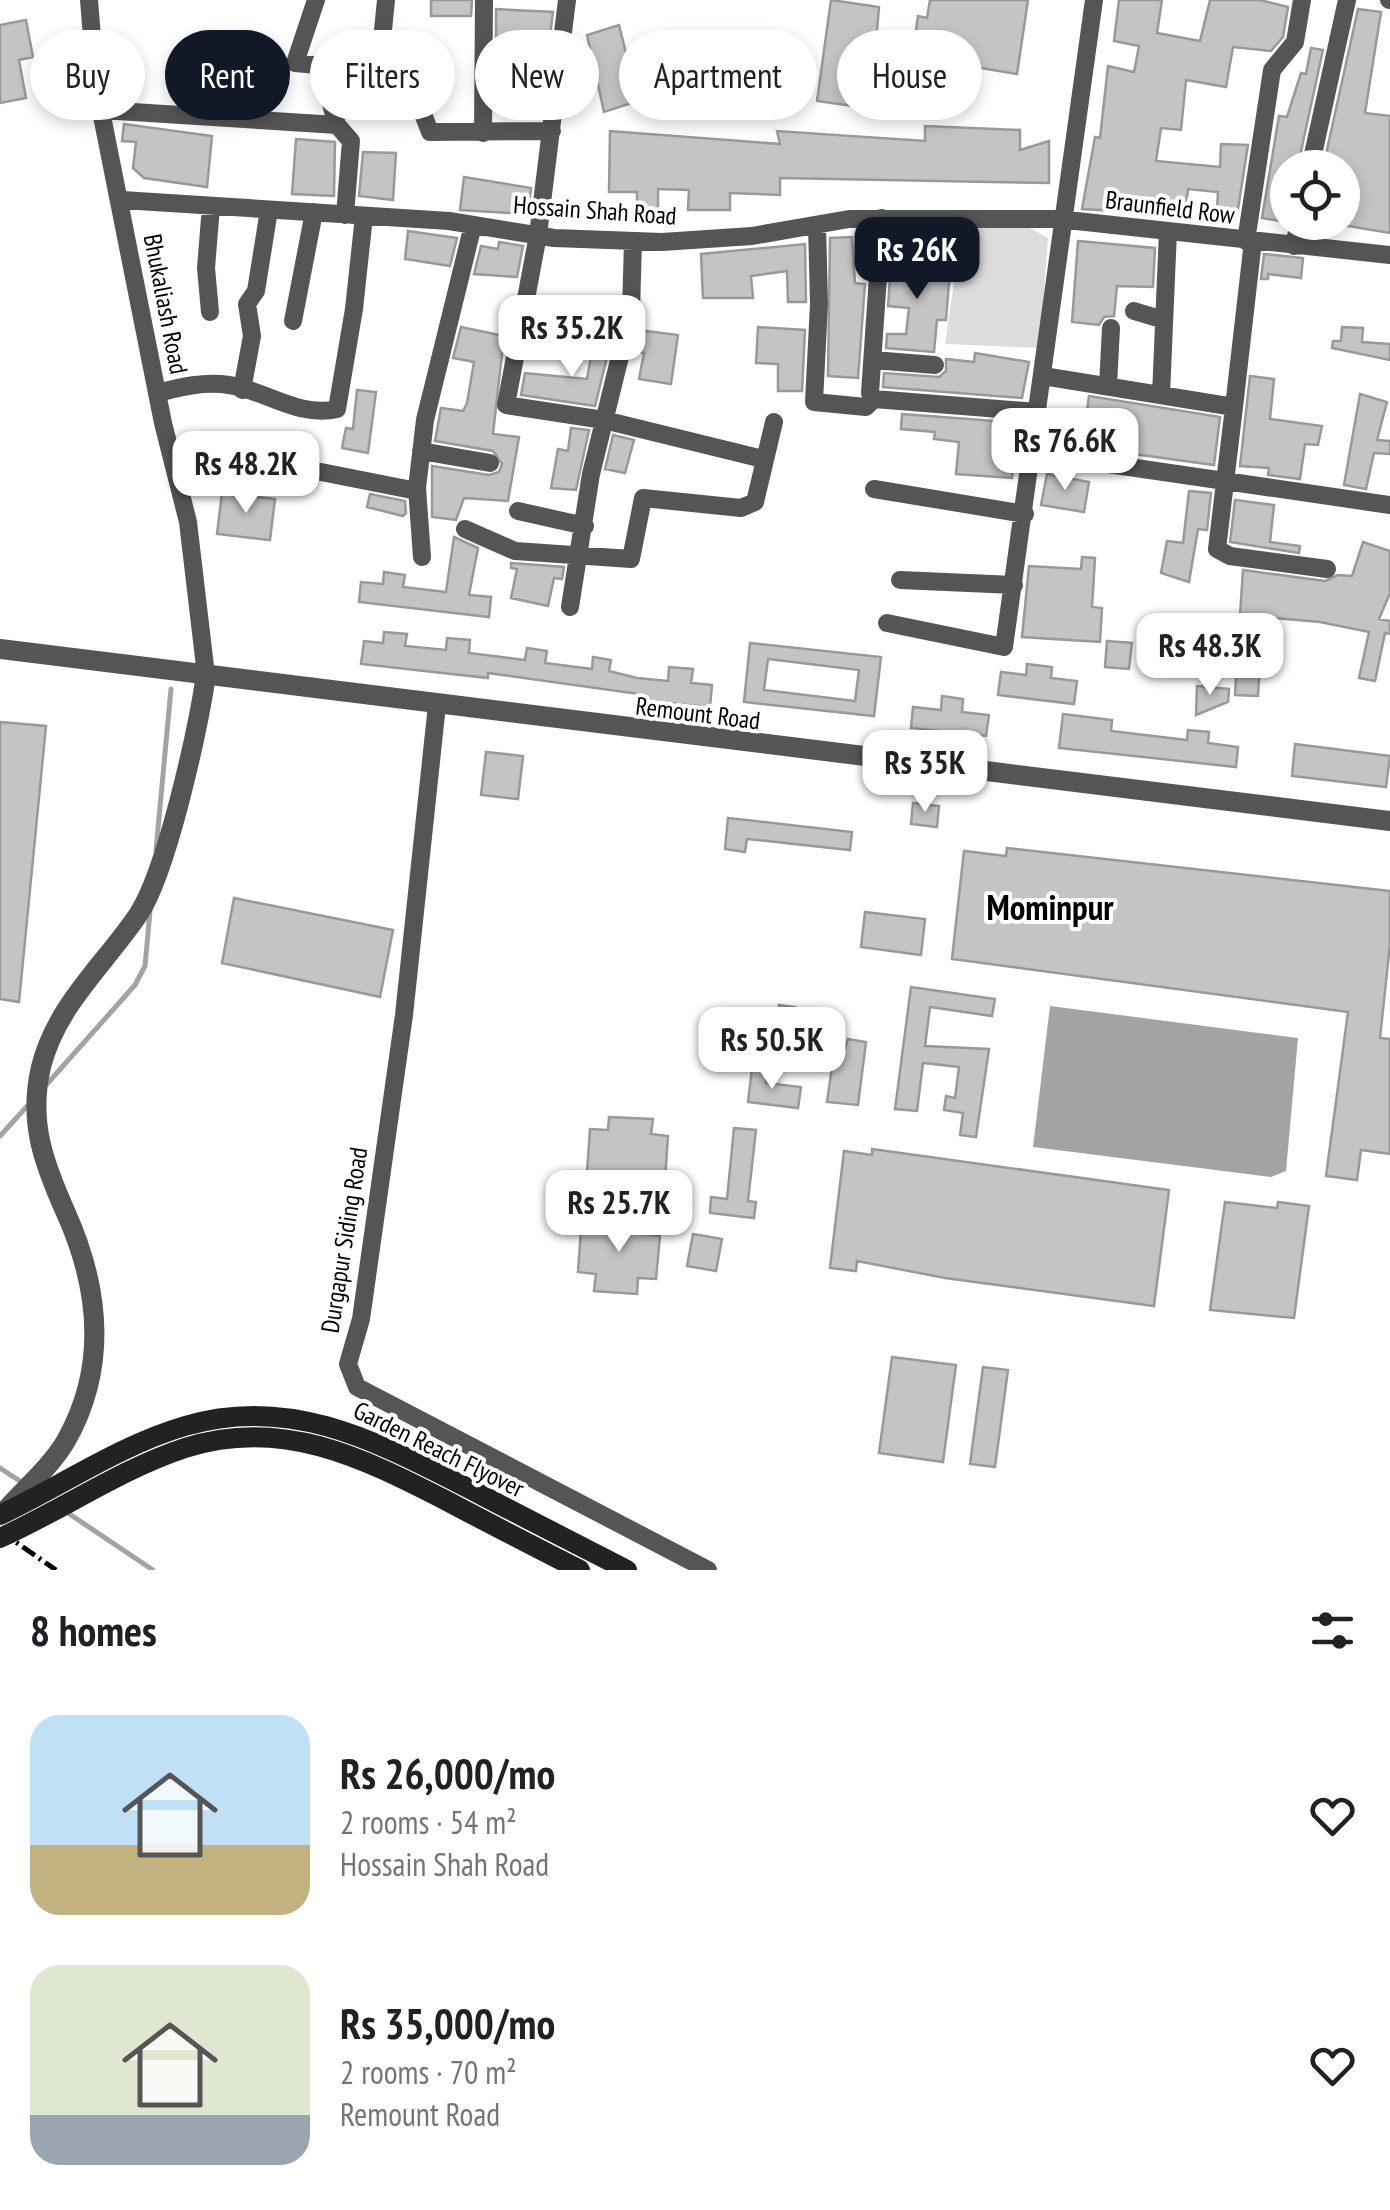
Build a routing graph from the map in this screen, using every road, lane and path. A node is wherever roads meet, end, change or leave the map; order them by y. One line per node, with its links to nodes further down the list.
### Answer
1 (89, 0): 9 (street, Bhukaliash Road)
2 (316, 0): 11 (street)
3 (386, 0): 10 (street)
4 (484, 0): 18 (street)
5 (566, 0): 17 (street)
6 (1094, 0): 26 (street)
7 (1302, 0): 33 (street)
8 (1347, 0): 19 (street)
9 (92, 30)
10 (383, 30)
11 (310, 63)
12 (145, 113): 16 (street)
13 (103, 120): 20 (street, Bhukaliash Road)
14 (336, 120): 16 (street)
15 (425, 120): 18 (street)
16 (337, 125): 24 (street)
17 (552, 131): 18 (street); 30 (street)
18 (484, 133)
19 (1314, 150)
20 (122, 200): 21 (street, Hossain Shah Road); 46 (street, Bhukaliash Road)
21 (211, 206): 22 (street, Hossain Shah Road); 37 (street)
22 (269, 210): 23 (street, Hossain Shah Road); 45 (street)
23 (314, 212): 24 (street, Hossain Shah Road); 39 (street)
24 (355, 215): 27 (street, Hossain Shah Road); 45 (street)
25 (882, 218): 26 (street, Hossain Shah Road); 28 (street, Hossain Shah Road); 41 (street)
26 (1064, 220): 29 (street, Braunfield Row); 43 (street)
27 (473, 225): 30 (street, Hossain Shah Road); 53 (street)
28 (816, 225): 32 (street, Hossain Shah Road); 48 (street)
29 (1168, 232): 33 (street, Braunfield Row); 38 (street)
30 (538, 235): 32 (street, Hossain Shah Road); 51 (street)
31 (1295, 240): 34 (street)
32 (633, 241): 51 (street)
33 (1250, 241): 34 (street, Braunfield Row); 49 (street)
34 (1294, 246): 35 (street, Braunfield Row)
35 (1390, 255)
36 (1134, 311): 38 (street)
37 (210, 312)
38 (1164, 320): 47 (street)
39 (293, 321)
40 (1111, 328): 44 (street)
41 (873, 360): 42 (street); 48 (street)
42 (935, 364)
43 (1043, 376): 44 (street); 50 (street)
44 (1108, 386): 47 (street)
45 (242, 390): 46 (street)
46 (158, 393): 74 (street, Bhukaliash Road)
47 (1161, 395): 49 (street)
48 (874, 399): 50 (street)
49 (1234, 407): 58 (street)
50 (1038, 412): 54 (street)
51 (604, 420): 55 (street); 64 (street)
52 (774, 422): 55 (street)
53 (421, 452): 56 (street); 60 (street)
54 (1033, 453): 58 (street); 63 (street)
55 (762, 459): 67 (street)
56 (490, 463)
57 (321, 472): 60 (street)
58 (1226, 482): 61 (street); 68 (street)
59 (874, 490): 63 (street)
60 (417, 492): 66 (street)
61 (1390, 505)
62 (518, 511): 64 (street)
63 (1025, 514): 70 (street)
64 (585, 526): 67 (street)
65 (465, 530): 67 (street)
66 (422, 556)
67 (581, 557): 71 (street)
68 (1327, 569)
69 (900, 580): 70 (street)
70 (1014, 584): 72 (street)
71 (570, 607)
72 (887, 622)
73 (0, 649): 74 (street, Remount Road)
74 (206, 675): 75 (street, Remount Road); 77 (street)
75 (438, 705): 76 (street, Remount Road); 81 (street, Durgapur Siding Road)
76 (1390, 822)
77 (1, 1514): 80 (main road, Garden Reach Flyover)
78 (0, 1538): 79 (main road, Garden Reach Flyover, bridge)
79 (580, 1570)
80 (627, 1570)
81 (708, 1570)

